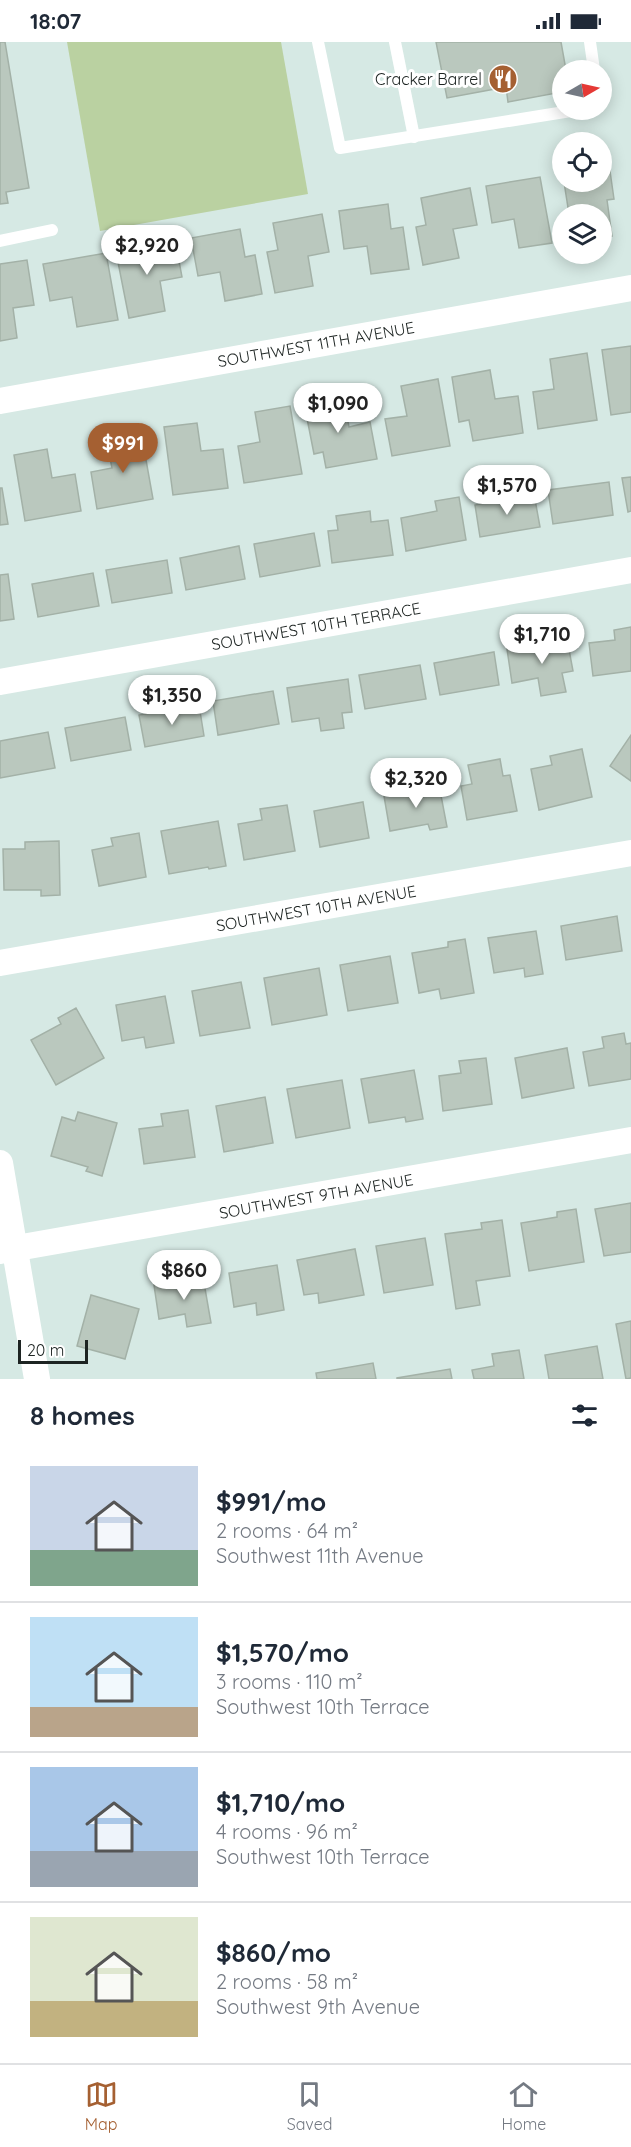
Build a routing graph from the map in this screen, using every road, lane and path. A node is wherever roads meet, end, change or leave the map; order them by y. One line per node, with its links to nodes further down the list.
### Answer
1 (318, 42): 6 (lane)
2 (395, 42): 6 (lane)
3 (590, 42): 4 (lane)
4 (593, 60)
5 (552, 114): 6 (lane)
6 (414, 137)
7 (52, 230): 8 (lane)
8 (0, 241)
9 (631, 288): 10 (street, SOUTHWEST 11TH AVENUE)
10 (0, 401)
11 (631, 570): 12 (street, SOUTHWEST 10TH TERRACE)
12 (0, 682)
13 (631, 853): 14 (street, SOUTHWEST 10TH AVENUE)
14 (0, 963)
15 (631, 1140): 17 (street, SOUTHWEST 9TH AVENUE)
16 (0, 1163): 17 (street)
17 (8, 1249): 18 (street)
18 (37, 1379)

